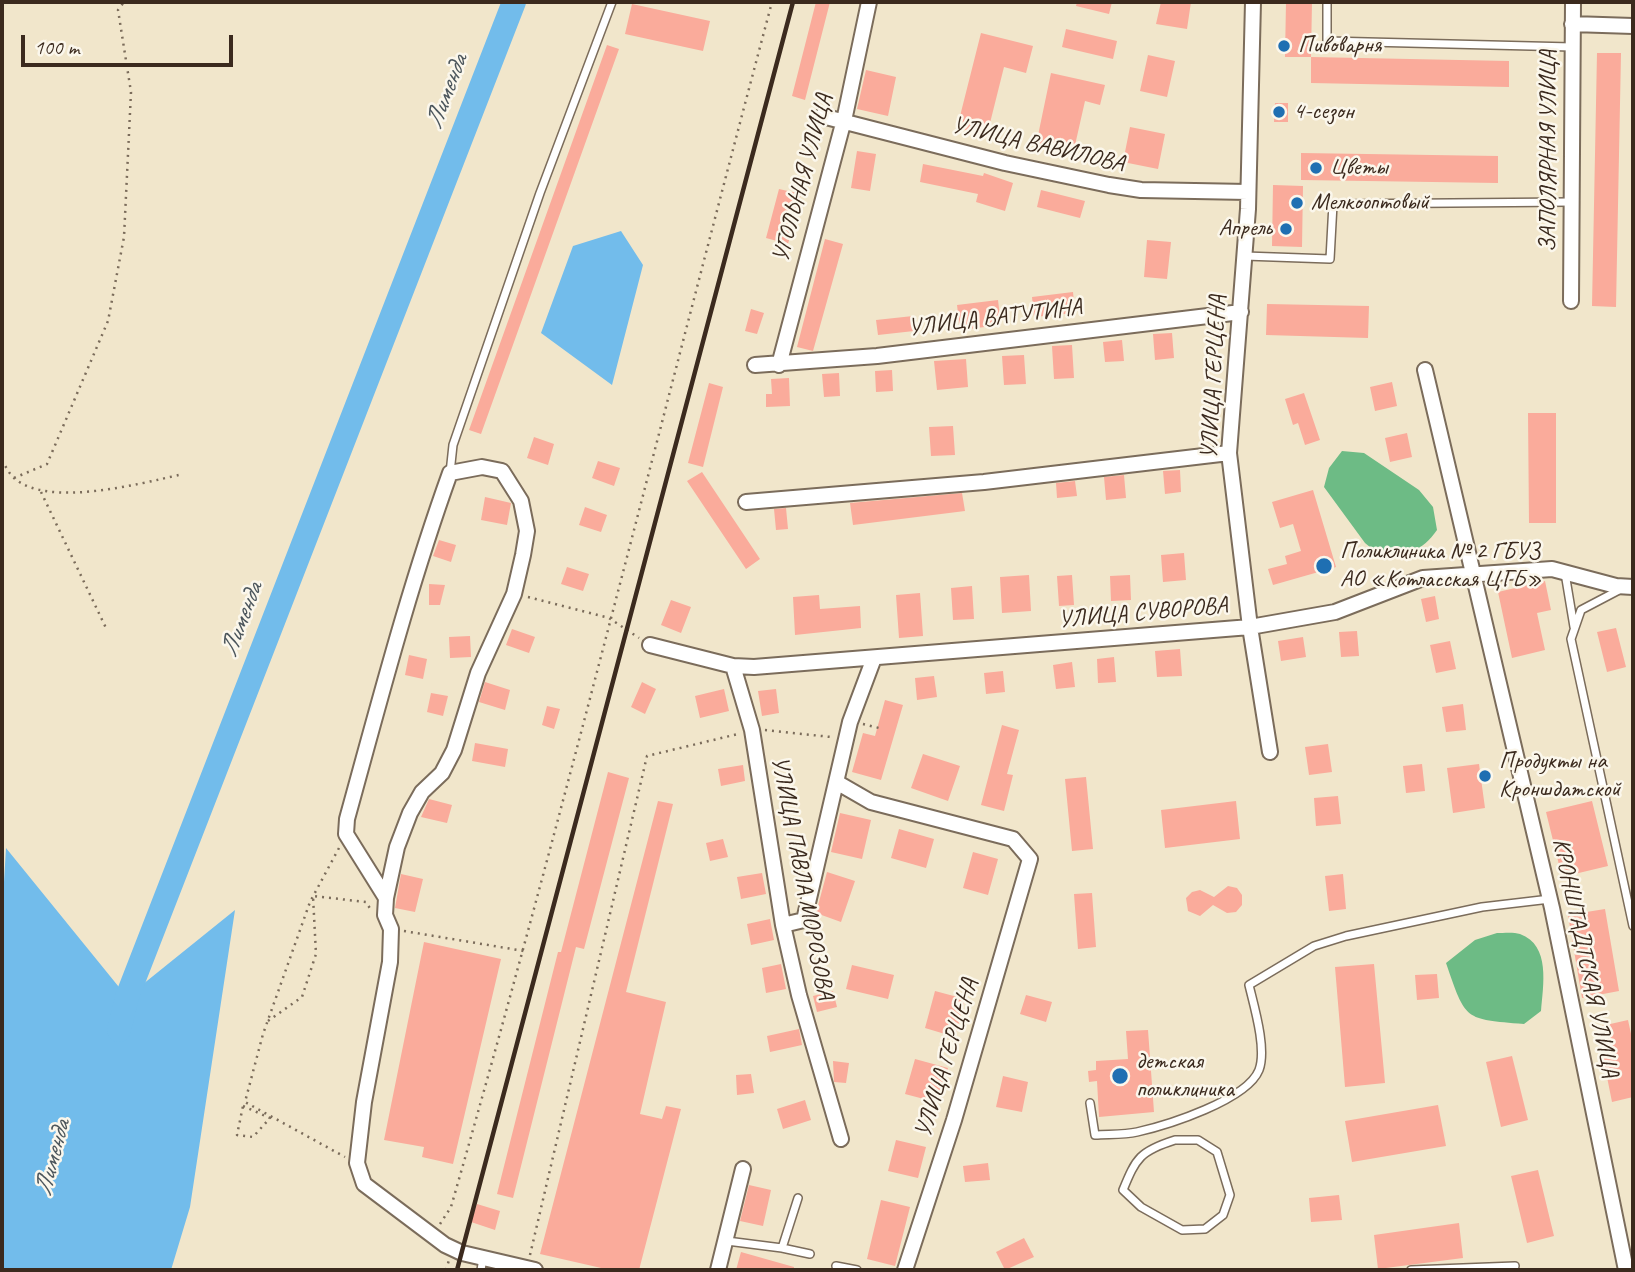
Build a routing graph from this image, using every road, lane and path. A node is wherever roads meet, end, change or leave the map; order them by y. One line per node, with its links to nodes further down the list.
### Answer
1 (124, 2): 25 (path)
2 (612, 2): 23 (lane)
3 (772, 2): 32 (path)
4 (869, 2): 12 (street, УГОЛЬНАЯ УЛИЦА)
5 (1253, 2): 13 (street, УЛИЦА ГЕРЦЕНА)
6 (1327, 2): 10 (lane)
7 (1573, 2): 8 (street, ЗАПОЛЯРНАЯ УЛИЦА)
8 (1572, 24): 9 (street); 10 (street, ЗАПОЛЯРНАЯ УЛИЦА)
9 (1633, 26)
10 (1572, 47): 14 (street, ЗАПОЛЯРНАЯ УЛИЦА)
11 (822, 116): 12 (street, УЛИЦА ВАВИЛОВА)
12 (843, 122): 13 (street, УЛИЦА ВАВИЛОВА); 19 (street, УГОЛЬНАЯ УЛИЦА)
13 (1248, 192): 15 (street, УЛИЦА ГЕРЦЕНА)
14 (1571, 202): 15 (lane); 16 (street, ЗАПОЛЯРНАЯ УЛИЦА)
15 (1244, 256): 17 (street, УЛИЦА ГЕРЦЕНА)
16 (1571, 301)
17 (1241, 312): 19 (street, УЛИЦА ВАТУТИНА); 21 (street, УЛИЦА ГЕРЦЕНА)
18 (755, 365): 19 (street, УЛИЦА ВАТУТИНА)
19 (779, 365)
20 (1424, 370): 29 (street, КРОНШТАДТСКАЯ УЛИЦА)
21 (1229, 453): 27 (street); 33 (street, УЛИЦА ГЕРЦЕНА)
22 (2, 460): 25 (path)
23 (450, 473): 31 (street); 42 (street)
24 (178, 475): 26 (path)
25 (14, 478): 26 (path)
26 (41, 492): 34 (path)
27 (746, 502)
28 (1565, 573): 29 (street, УЛИЦА СУВОРОВА); 30 (street, УЛИЦА СУВОРОВА); 35 (lane)
29 (1472, 575): 33 (street, УЛИЦА СУВОРОВА); 45 (street, КРОНШТАДТСКАЯ УЛИЦА)
30 (1629, 587): 35 (lane)
31 (514, 594): 32 (path); 44 (street)
32 (609, 618): 36 (path); 50 (path)
33 (1250, 627): 37 (street, УЛИЦА СУВОРОВА); 39 (street, УЛИЦА ГЕРЦЕНА)
34 (106, 628)
35 (1575, 628): 48 (lane)
36 (650, 645): 38 (street, УЛИЦА СУВОРОВА)
37 (873, 657): 38 (street, УЛИЦА СУВОРОВА); 41 (street)
38 (733, 666): 47 (street, УЛИЦА ПАВЛА МОРОЗОВА)
39 (1270, 752)
40 (643, 774): 66 (path)
41 (838, 783): 47 (street); 69 (street, УЛИЦА ГЕРЦЕНА)
42 (346, 834): 43 (path); 44 (street)
43 (313, 896): 46 (path); 51 (path); 51 (path)
44 (386, 898): 49 (street)
45 (1550, 899): 52 (lane); 71 (street, КРОНШТАДТСКАЯ УЛИЦА)
46 (372, 912)
47 (783, 925): 54 (street, УЛИЦА ПАВЛА МОРОЗОВА)
48 (1633, 926)
49 (391, 929): 50 (path); 55 (street)
50 (524, 951): 59 (path)
51 (268, 1021): 53 (path)
52 (1090, 1103)
53 (270, 1118): 53 (path); 55 (path)
54 (841, 1139)
55 (357, 1163): 59 (street)
56 (743, 1169): 60 (street)
57 (1123, 1190): 57 (lane)
58 (798, 1198): 61 (lane)
59 (433, 1236): 63 (street)
60 (727, 1241): 61 (lane); 67 (street)
61 (782, 1248): 62 (lane)
62 (810, 1254)
63 (483, 1266): 66 (street)
64 (836, 1266): 68 (lane)
65 (1515, 1266): 70 (lane)
66 (531, 1269)
67 (718, 1270)
68 (857, 1270)
69 (905, 1270)
70 (1411, 1270)
71 (1626, 1270)

